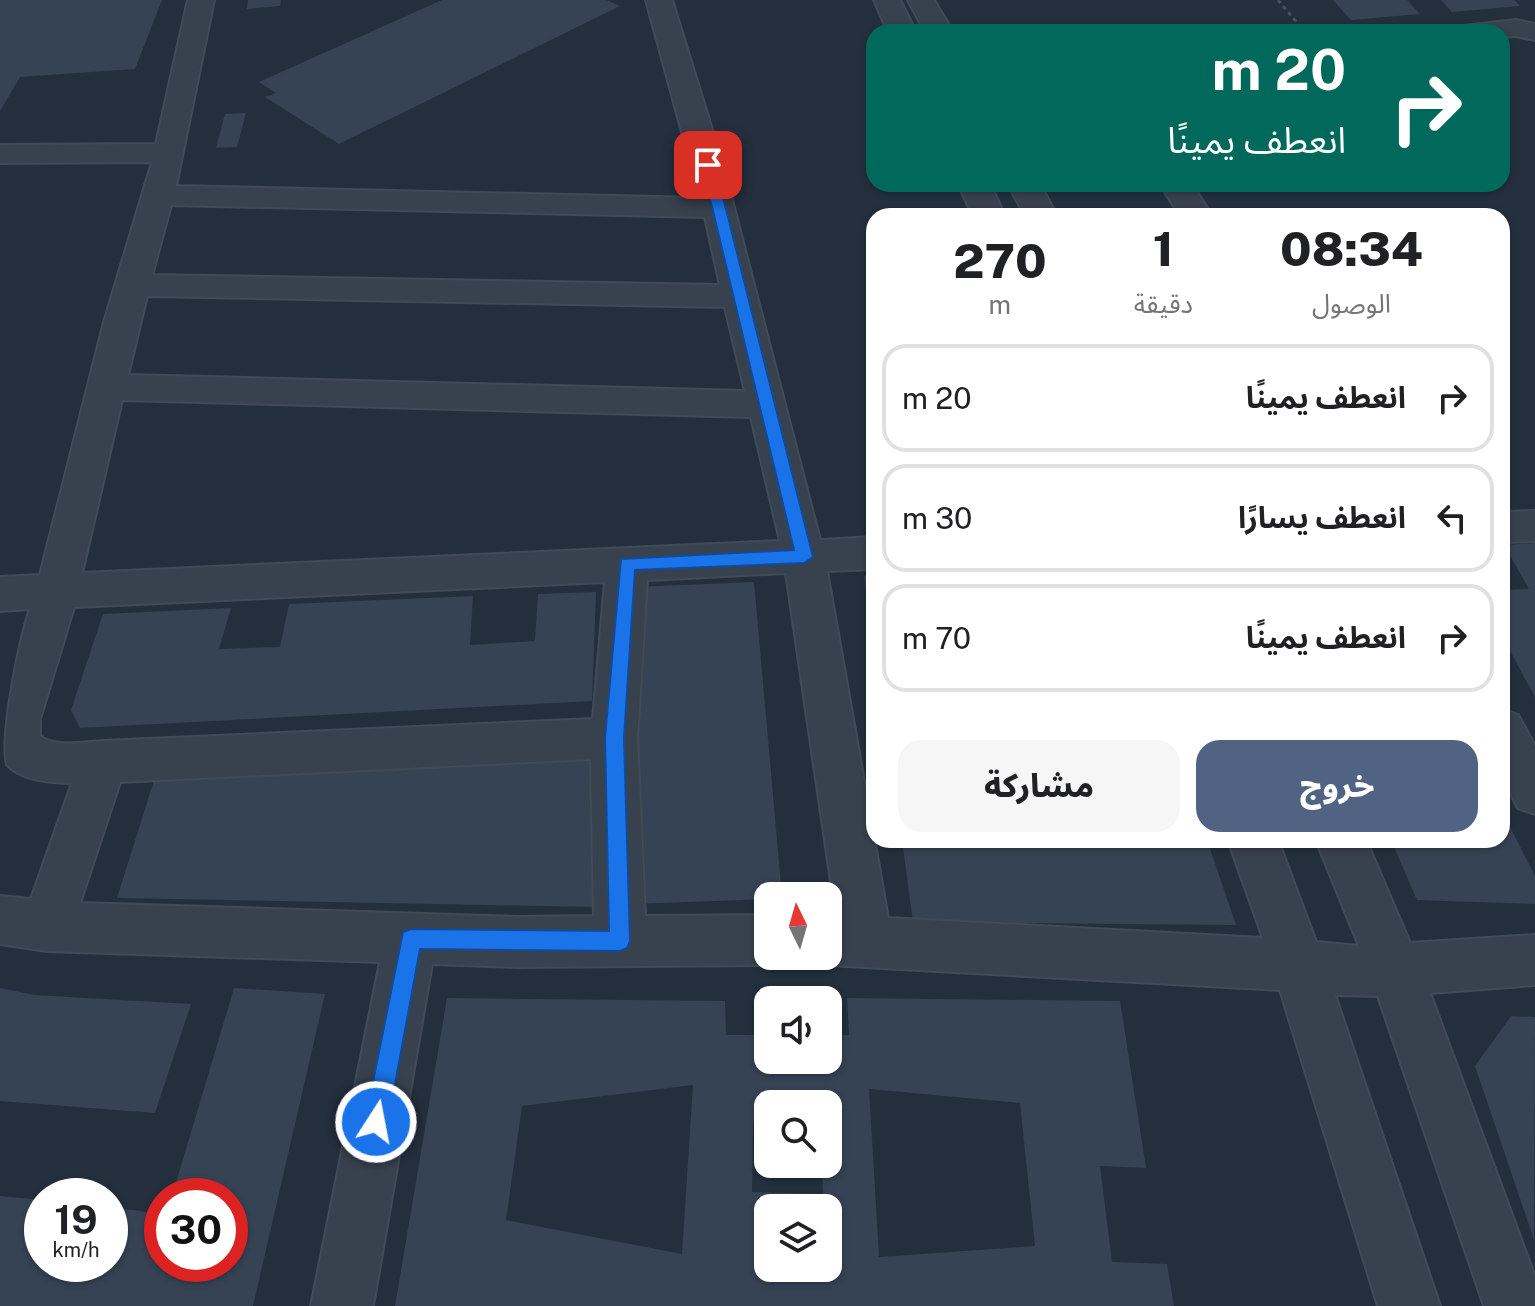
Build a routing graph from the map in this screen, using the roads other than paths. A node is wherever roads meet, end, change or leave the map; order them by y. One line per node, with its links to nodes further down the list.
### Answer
1 (201, 0): 11 (street)
2 (659, 0): 14 (street)
3 (887, 0): 5 (street)
4 (921, 0): 6 (street)
5 (898, 24)
6 (934, 24)
7 (1510, 29): 8 (street)
8 (1535, 32)
9 (1535, 53): 10 (street)
10 (1510, 55)
11 (170, 153): 12 (street); 13 (street)
12 (0, 154)
13 (158, 195): 14 (street); 15 (street)
14 (719, 208): 16 (street)
15 (132, 285): 16 (street); 17 (street)
16 (741, 296): 18 (street)
17 (107, 387): 18 (street); 24 (street)
18 (767, 404): 22 (street)
19 (1535, 526): 20 (street)
20 (1510, 527)
21 (866, 553): 22 (street)
22 (804, 557): 23 (street); 35 (street)
23 (627, 564): 24 (street); 26 (street)
24 (57, 592): 25 (street); 28 (street)
25 (0, 594)
26 (614, 738): 28 (street); 36 (street)
27 (1510, 745): 29 (street)
28 (103, 762): 32 (street)
29 (1535, 793)
30 (1256, 848): 38 (street)
31 (1344, 848): 39 (street)
32 (24, 923): 33 (street)
33 (411, 939): 36 (street); 40 (street)
34 (754, 940): 36 (street)
35 (847, 940): 38 (street)
36 (620, 941)
37 (1535, 960): 39 (street)
38 (1299, 965): 39 (street); 41 (street)
39 (1395, 970): 42 (street)
40 (342, 1306)
41 (1409, 1306)
42 (1515, 1306)

